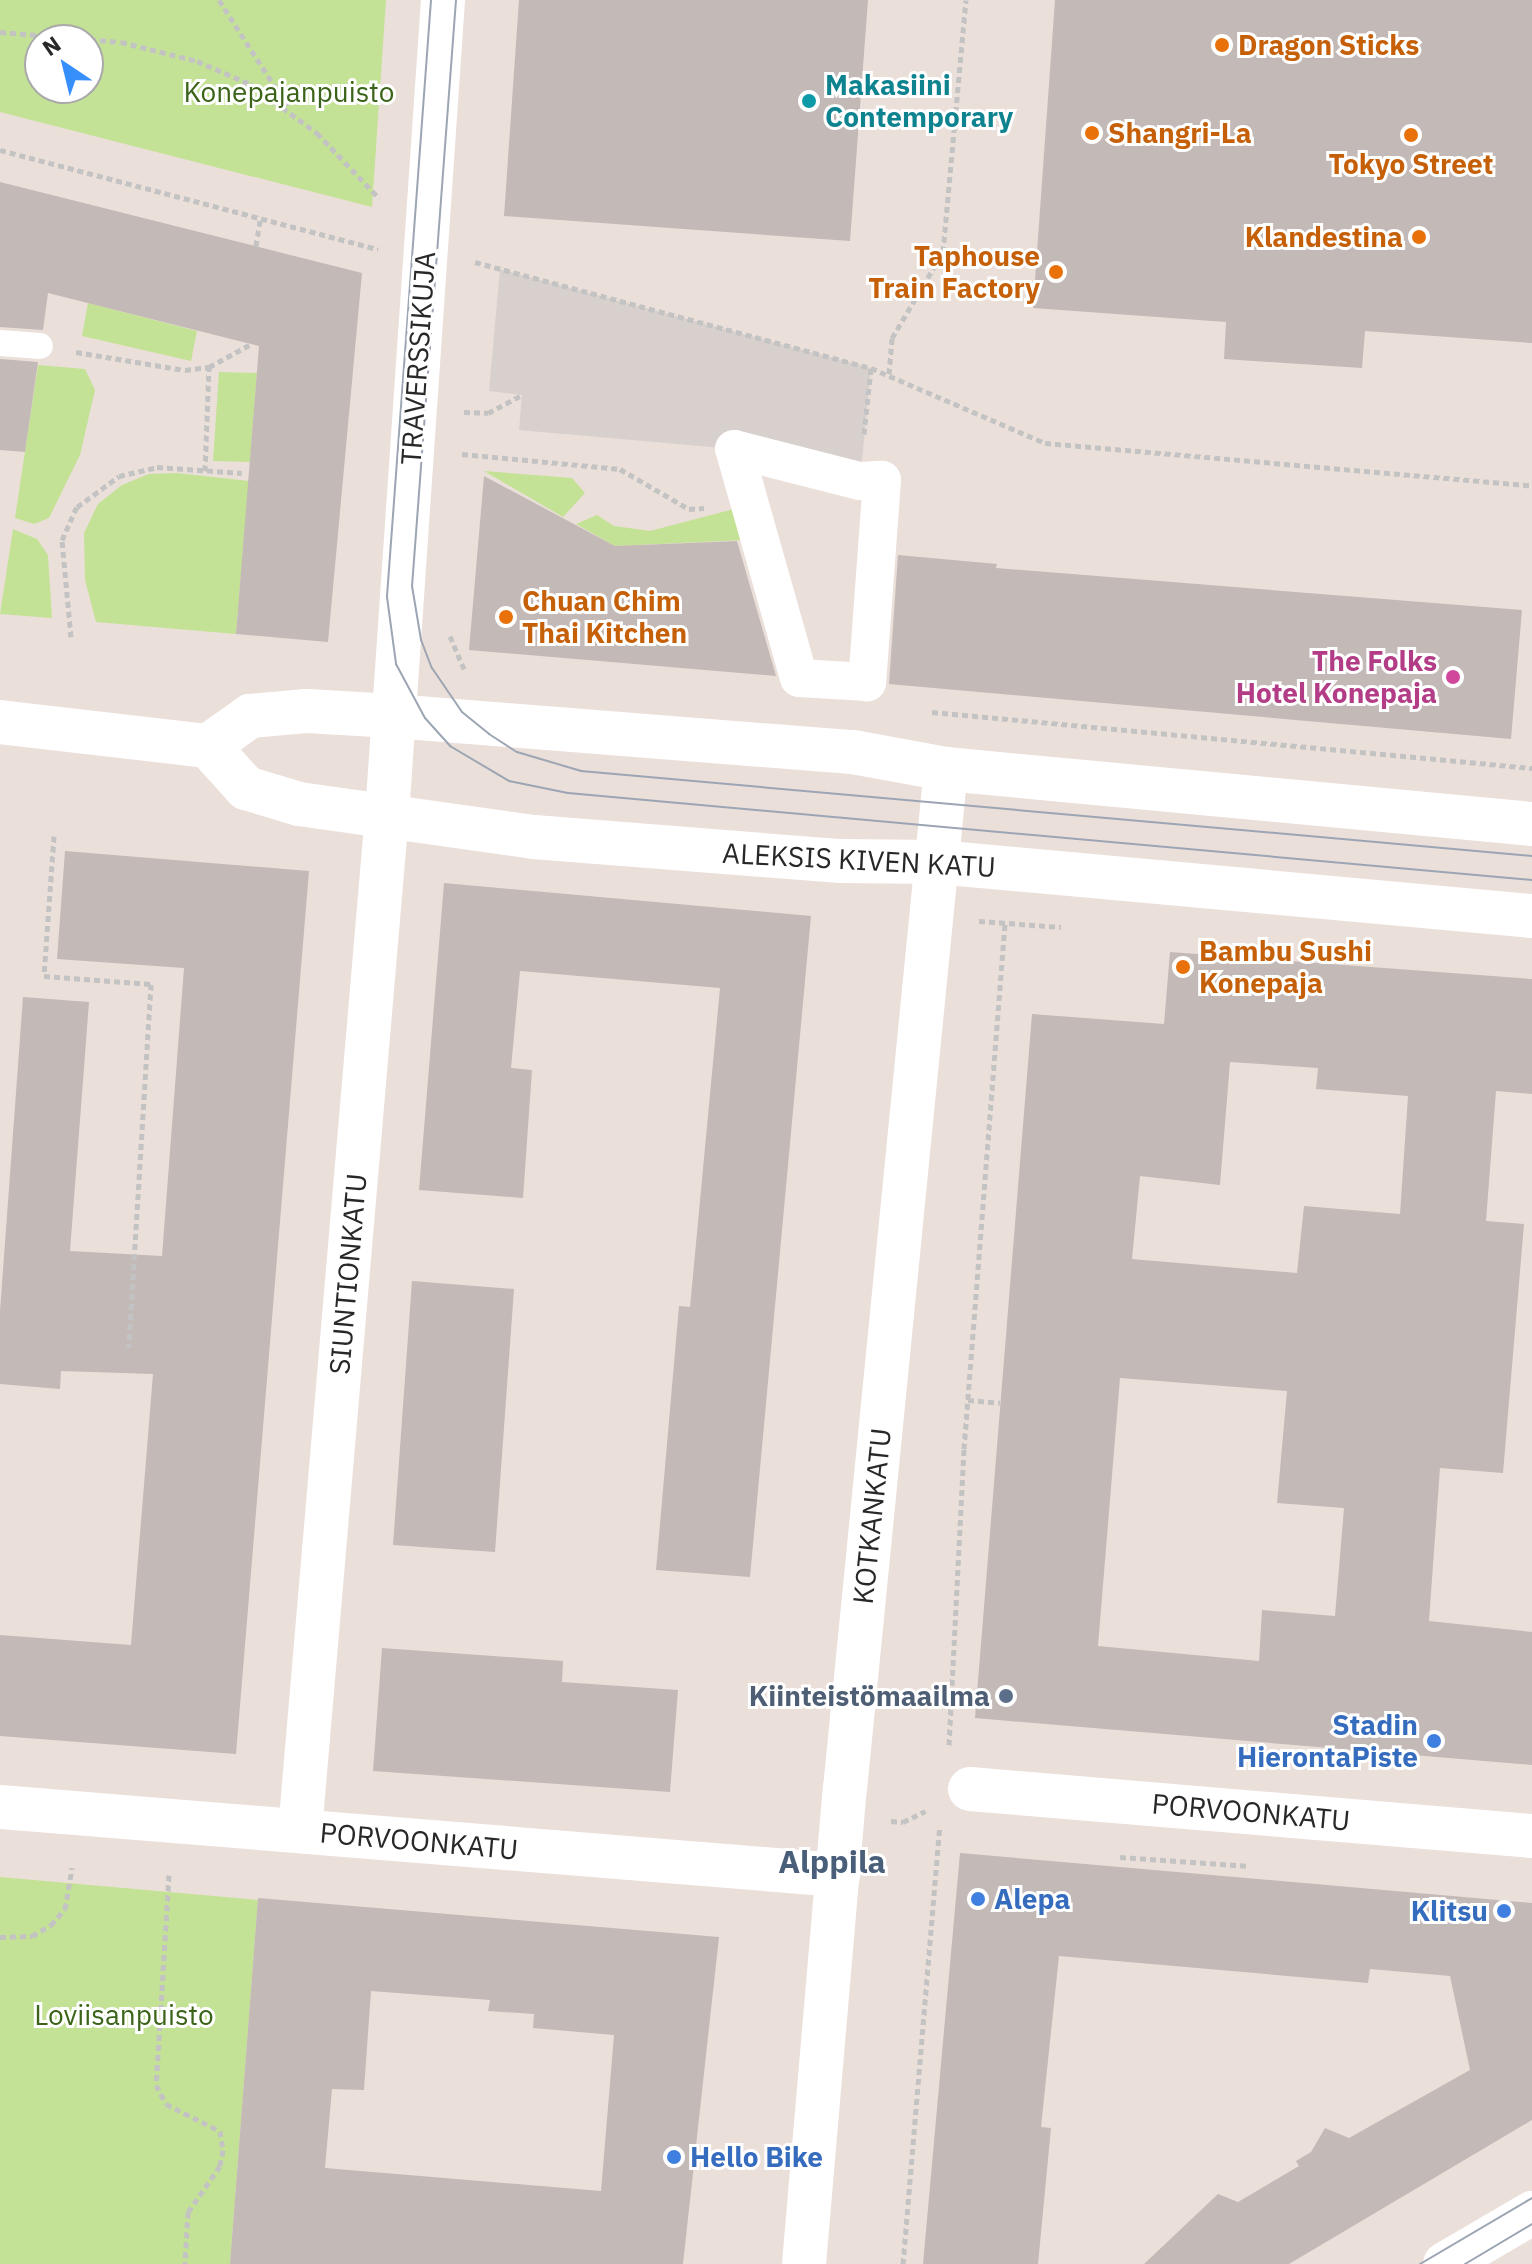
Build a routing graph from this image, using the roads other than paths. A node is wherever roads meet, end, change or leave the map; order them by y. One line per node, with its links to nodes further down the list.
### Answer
1 (443, 0): 5 (street, TRAVERSSIKUJA)
2 (0, 343): 3 (lane)
3 (40, 346)
4 (761, 540): 4 (street)
5 (393, 716): 7 (street); 8 (street); 9 (street, SIUNTIONKATU)
6 (0, 722): 7 (street)
7 (208, 746): 9 (street, ALEKSIS KIVEN KATU)
8 (946, 769): 10 (street); 11 (street, KOTKANKATU)
9 (387, 815): 11 (street, ALEKSIS KIVEN KATU); 15 (street, SIUNTIONKATU)
10 (1532, 824)
11 (937, 862): 12 (street, ALEKSIS KIVEN KATU); 17 (street, KOTKANKATU)
12 (1532, 916)
13 (953, 1788): 16 (street, PORVOONKATU)
14 (0, 1807): 15 (street, PORVOONKATU)
15 (300, 1831): 17 (street, PORVOONKATU)
16 (1532, 1836)
17 (838, 1875): 19 (street, KOTKANKATU)
18 (1532, 2213): 20 (street)
19 (804, 2264)
20 (1445, 2264)

